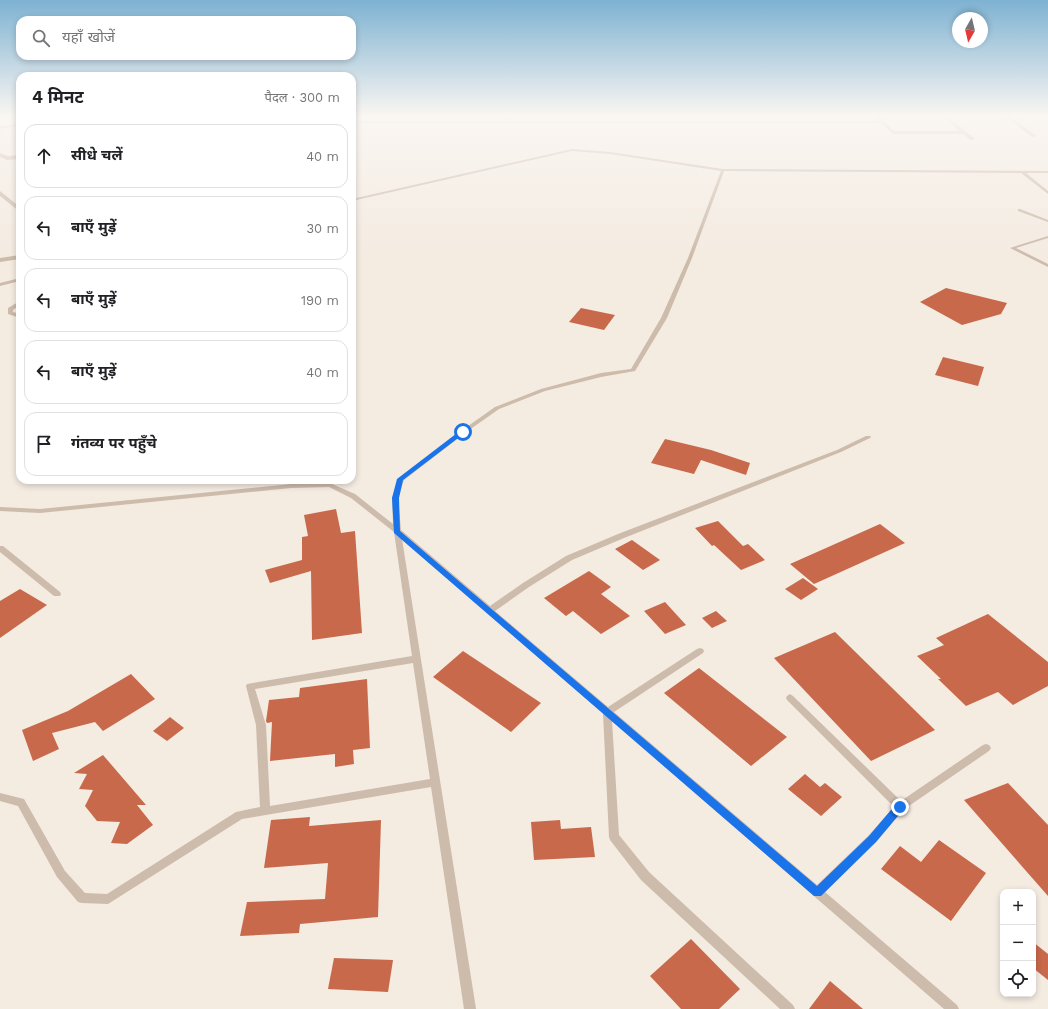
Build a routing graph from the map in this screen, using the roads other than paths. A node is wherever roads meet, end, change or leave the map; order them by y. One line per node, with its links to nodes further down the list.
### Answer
1 (514, 163): 8 (lane)
2 (676, 163): 3 (lane)
3 (722, 170): 4 (lane); 24 (lane)
4 (1022, 172): 5 (lane); 7 (lane)
5 (1048, 172)
6 (0, 193): 9 (street)
7 (1048, 193)
8 (356, 199)
9 (16, 207)
10 (1019, 210): 11 (lane)
11 (1048, 221)
12 (1048, 237): 15 (lane)
13 (16, 258): 14 (street)
14 (0, 260)
15 (1048, 266)
16 (16, 280): 17 (lane)
17 (7, 283): 18 (lane); 19 (lane)
18 (0, 285)
19 (16, 285)
20 (16, 305): 21 (lane)
21 (16, 315)
22 (868, 437): 27 (lane)
23 (0, 509): 24 (lane)
24 (397, 531): 27 (lane); 29 (lane)
25 (0, 548): 26 (lane)
26 (57, 594)
27 (489, 611): 31 (lane)
28 (700, 651): 31 (lane)
29 (416, 659): 33 (lane); 36 (lane)
30 (790, 698): 35 (lane)
31 (607, 712): 37 (lane); 39 (lane)
32 (986, 748): 35 (lane)
33 (436, 782): 36 (lane); 38 (lane)
34 (0, 797): 36 (lane)
35 (900, 807): 37 (lane)
36 (266, 810)
37 (817, 892): 40 (lane)
38 (470, 1009)
39 (789, 1009)
40 (953, 1009)

